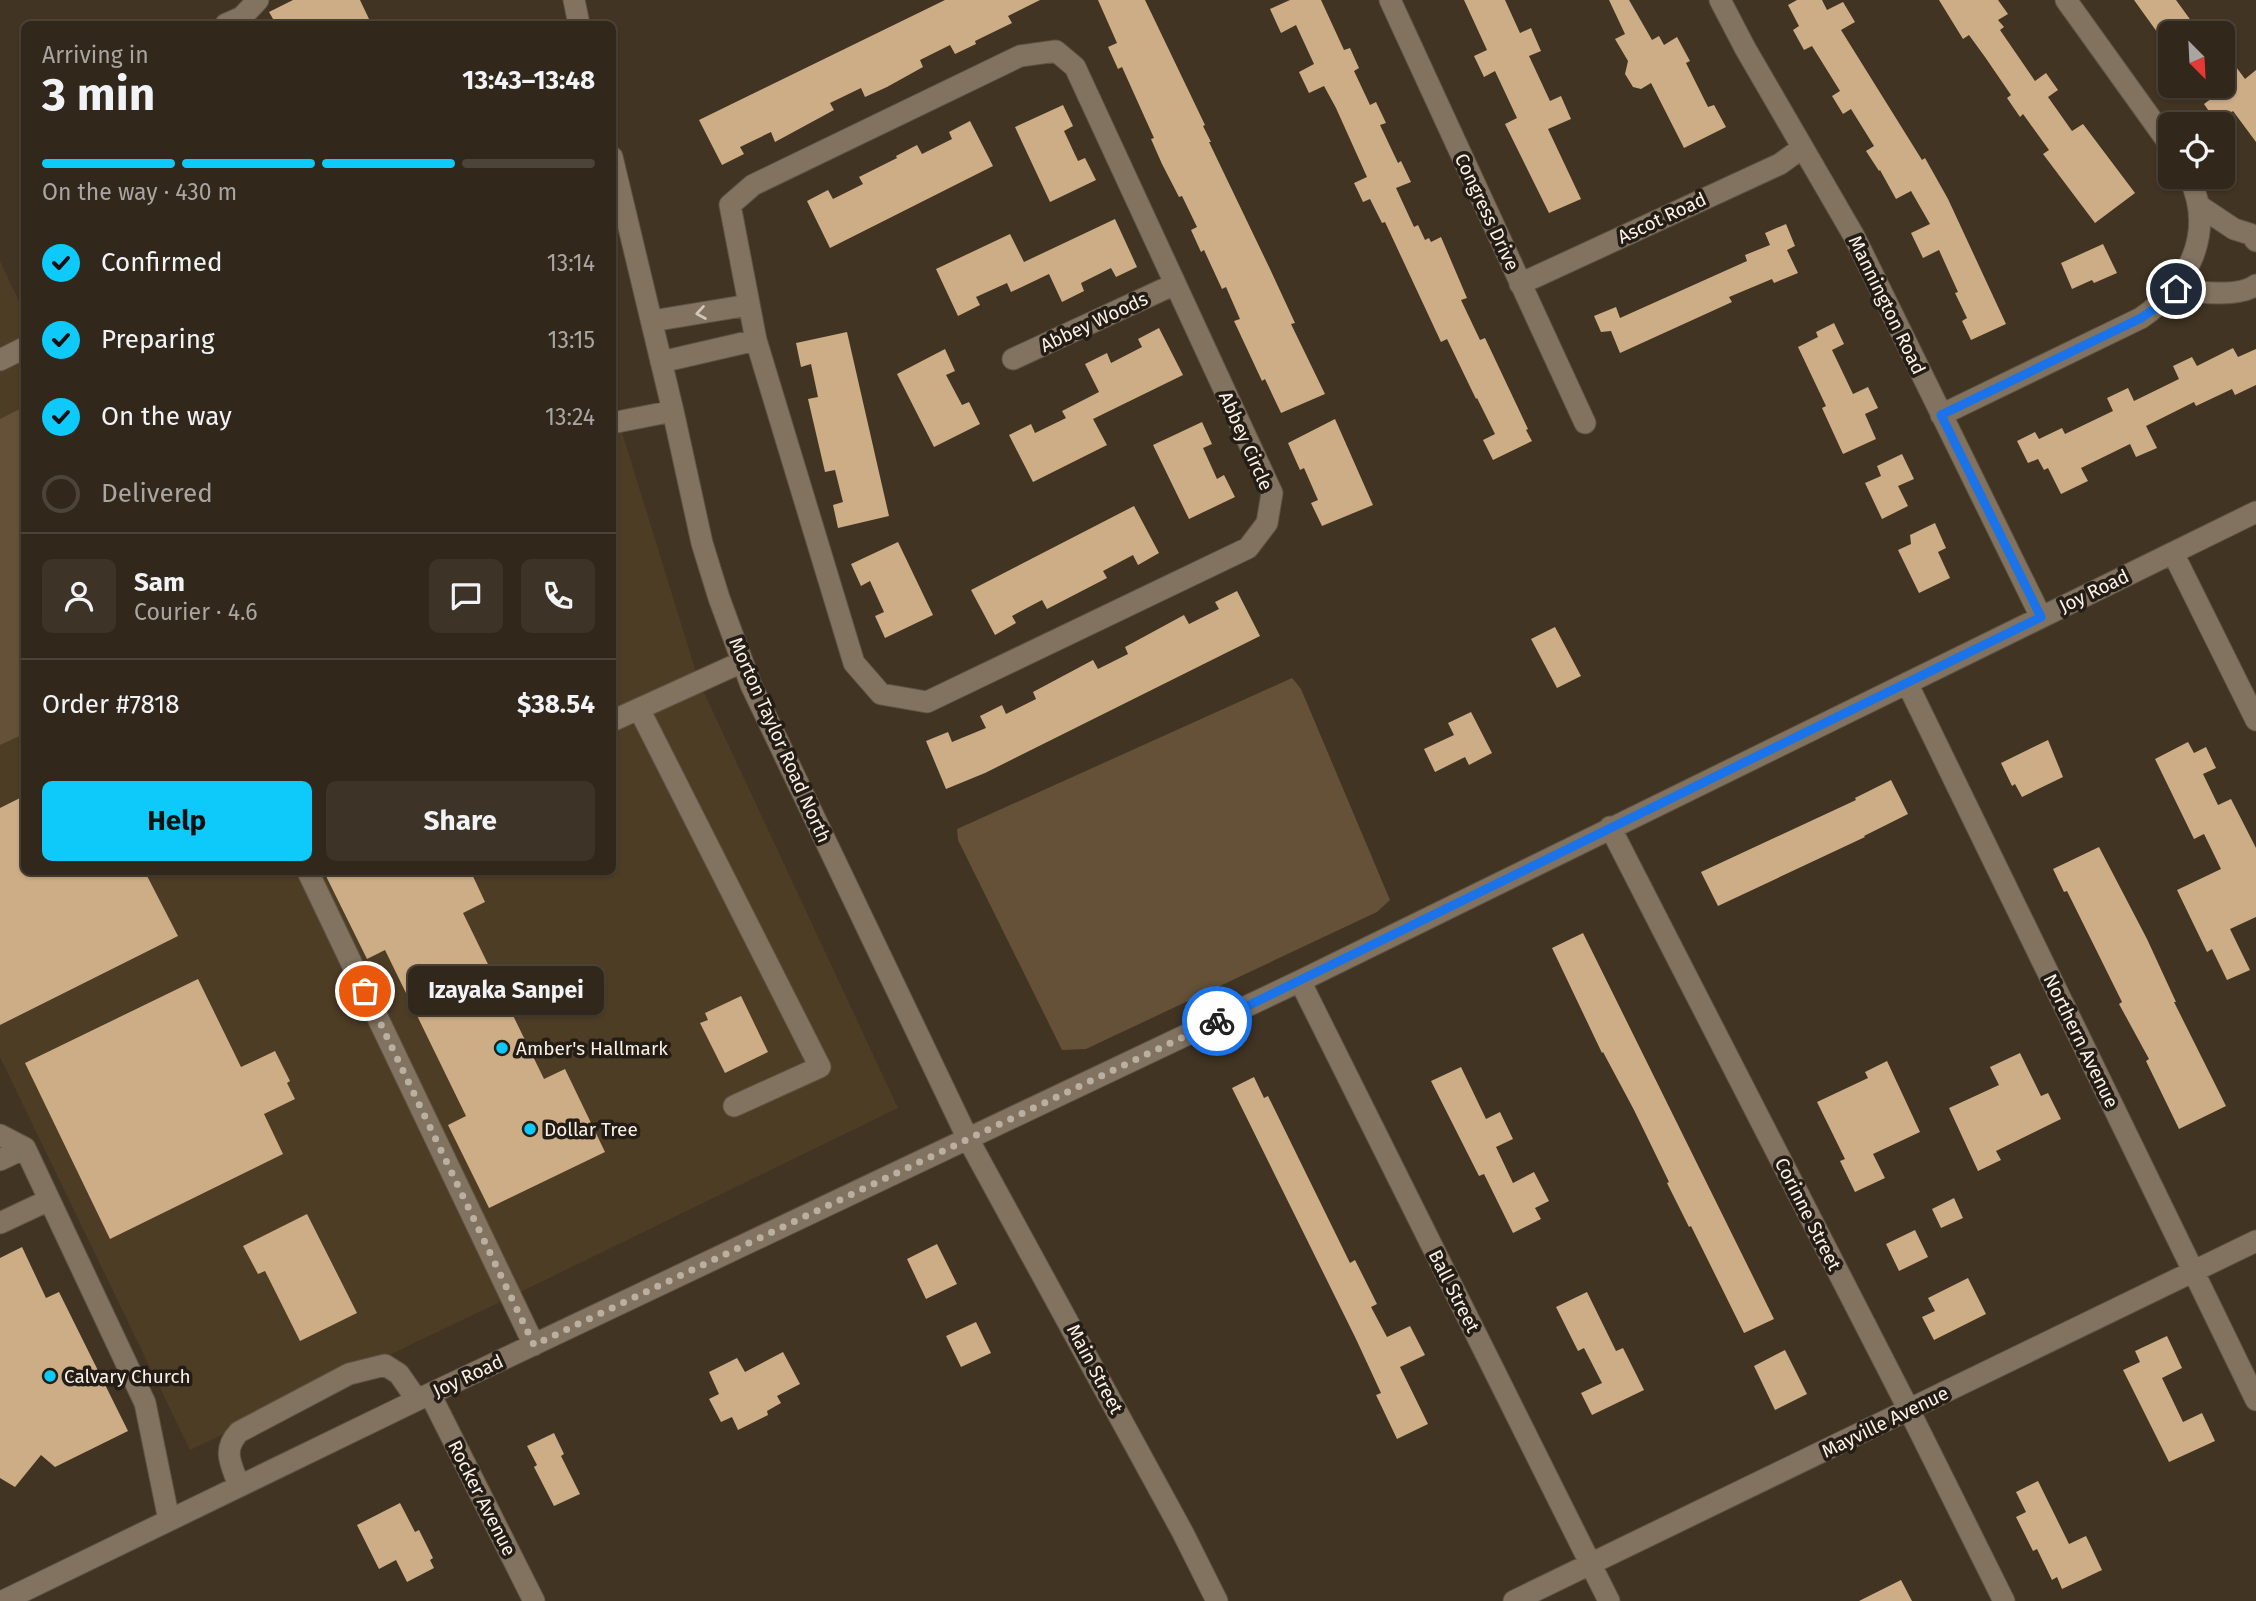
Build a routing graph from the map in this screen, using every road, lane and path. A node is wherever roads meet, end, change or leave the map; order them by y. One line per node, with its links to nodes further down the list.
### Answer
1 (258, 0): 6 (street)
2 (574, 0): 7 (street)
3 (1390, 0): 14 (street, Congress Drive)
4 (1720, 0): 9 (street, Mannington Road)
5 (2066, 0): 8 (street)
6 (239, 21)
7 (578, 21)
8 (2158, 128)
9 (1802, 148): 14 (street, Ascot Road); 26 (street, Mannington Road)
10 (616, 184): 19 (street, Morton Taylor Road North)
11 (2193, 189): 12 (street)
12 (2198, 205): 13 (street); 17 (street)
13 (2256, 241)
14 (1520, 284): 28 (street, Congress Drive)
15 (1175, 285): 18 (street, Abbey Circle); 20 (street, Abbey Circle); 22 (street, Abbey Woods)
16 (2256, 285): 17 (street)
17 (2176, 289): 26 (street)
18 (749, 305): 19 (street, one-way to 19); 20 (street, Abbey Circle)
19 (652, 321): 24 (street, Morton Taylor Road North)
20 (756, 340): 24 (street)
21 (21, 350): 23 (street)
22 (1013, 359)
23 (0, 360)
24 (661, 362): 25 (street, Morton Taylor Road North)
25 (673, 411): 27 (street); 32 (street, Morton Taylor Road North)
26 (1941, 415): 31 (street, Mannington Road)
27 (616, 422)
28 (1585, 423)
29 (2256, 512): 30 (street, Joy Road)
30 (2173, 553): 31 (street, Joy Road); 36 (street)
31 (2041, 617): 33 (street, Joy Road)
32 (742, 662): 34 (street); 42 (street, Morton Taylor Road North)
33 (1907, 683): 37 (street, Joy Road); 48 (street, Northern Avenue)
34 (639, 709): 35 (street); 40 (street)
35 (616, 719)
36 (2256, 720)
37 (1610, 827): 39 (street, Joy Road); 52 (street, Corinne Street)
38 (310, 875): 49 (street)
39 (1300, 981): 42 (street, Joy Road); 55 (street, Ball Street)
40 (734, 1106)
41 (0, 1135): 43 (street)
42 (968, 1139): 49 (street, Joy Road); 58 (street, Main Street)
43 (25, 1148): 44 (street); 45 (street)
44 (0, 1160)
45 (49, 1200): 46 (street); 54 (street)
46 (0, 1223)
47 (2256, 1241): 48 (street, Mayville Avenue)
48 (2194, 1272): 51 (street, Northern Avenue); 52 (street, Mayville Avenue)
49 (534, 1345): 50 (street, Joy Road)
50 (424, 1397): 53 (street, Joy Road); 53 (street, Rocker Avenue); 57 (street, Rocker Avenue)
51 (2256, 1400)
52 (1909, 1410): 55 (street, Mayville Avenue); 61 (street, Corinne Street)
53 (239, 1486): 54 (street, Joy Road)
54 (169, 1520): 56 (street, Joy Road)
55 (1591, 1563): 59 (street, Mayville Avenue); 60 (street, Ball Street)
56 (16, 1598)
57 (534, 1601)
58 (1217, 1601)
59 (1514, 1601)
60 (1609, 1601)
61 (2004, 1601)

